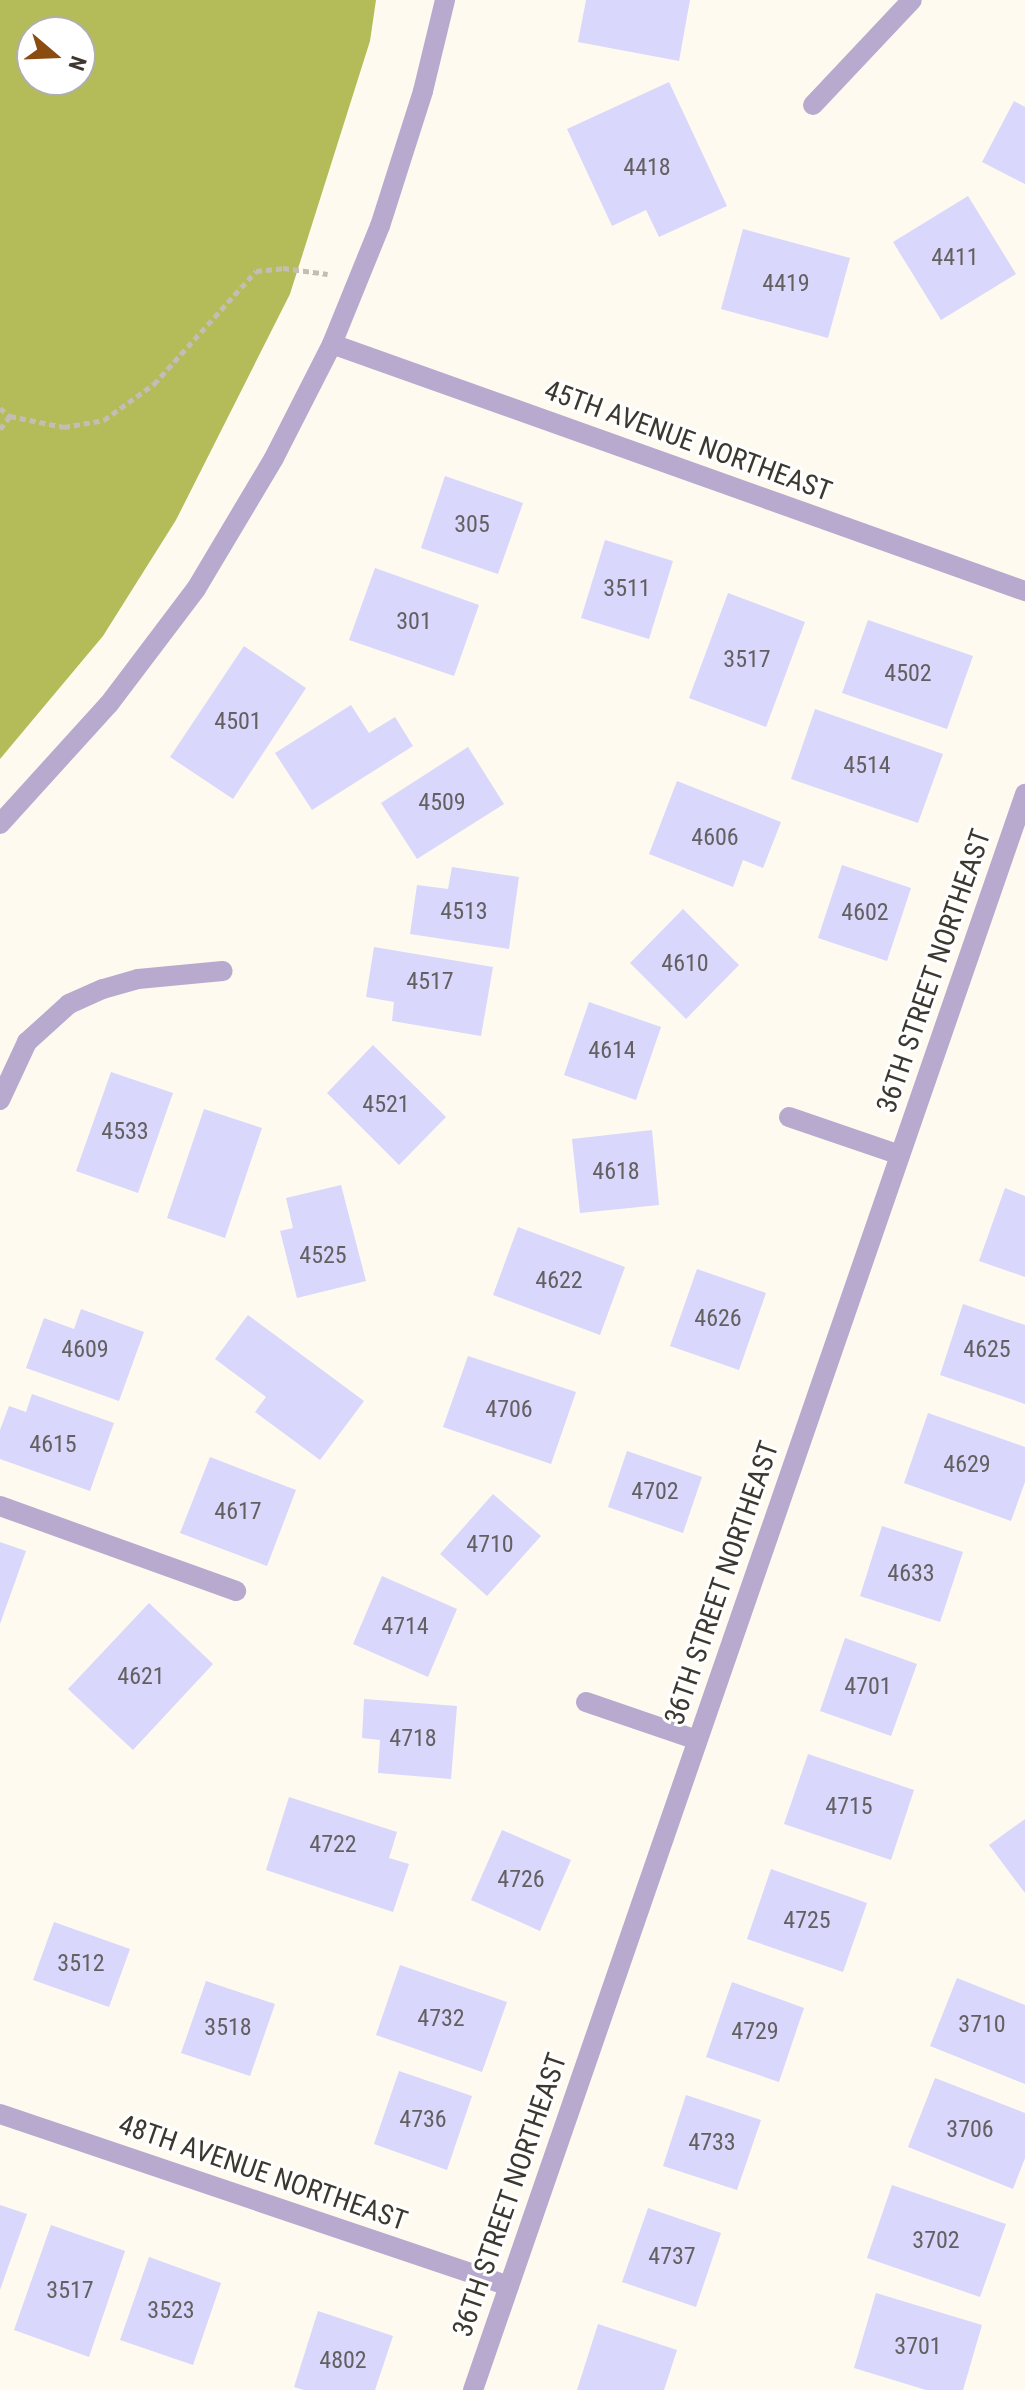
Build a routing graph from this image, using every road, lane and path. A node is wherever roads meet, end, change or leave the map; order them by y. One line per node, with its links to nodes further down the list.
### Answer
1 (445, 0): 4 (street)
2 (912, 0): 3 (street)
3 (813, 105)
4 (359, 278): 5 (street); 7 (path)
5 (332, 344): 9 (street, 45TH AVENUE NORTHEAST); 11 (street)
6 (0, 408): 7 (path)
7 (10, 416): 8 (path)
8 (0, 429)
9 (1025, 591)
10 (1025, 794): 15 (street, 36TH STREET NORTHEAST)
11 (0, 824)
12 (223, 971): 13 (street)
13 (0, 1100)
14 (789, 1117): 15 (street)
15 (900, 1155): 19 (street, 36TH STREET NORTHEAST)
16 (0, 1506): 17 (street)
17 (236, 1591)
18 (586, 1702): 19 (street)
19 (697, 1740): 21 (street, 36TH STREET NORTHEAST)
20 (0, 2114): 21 (street, 48TH AVENUE NORTHEAST)
21 (509, 2286): 22 (street, 36TH STREET NORTHEAST)
22 (473, 2390)

